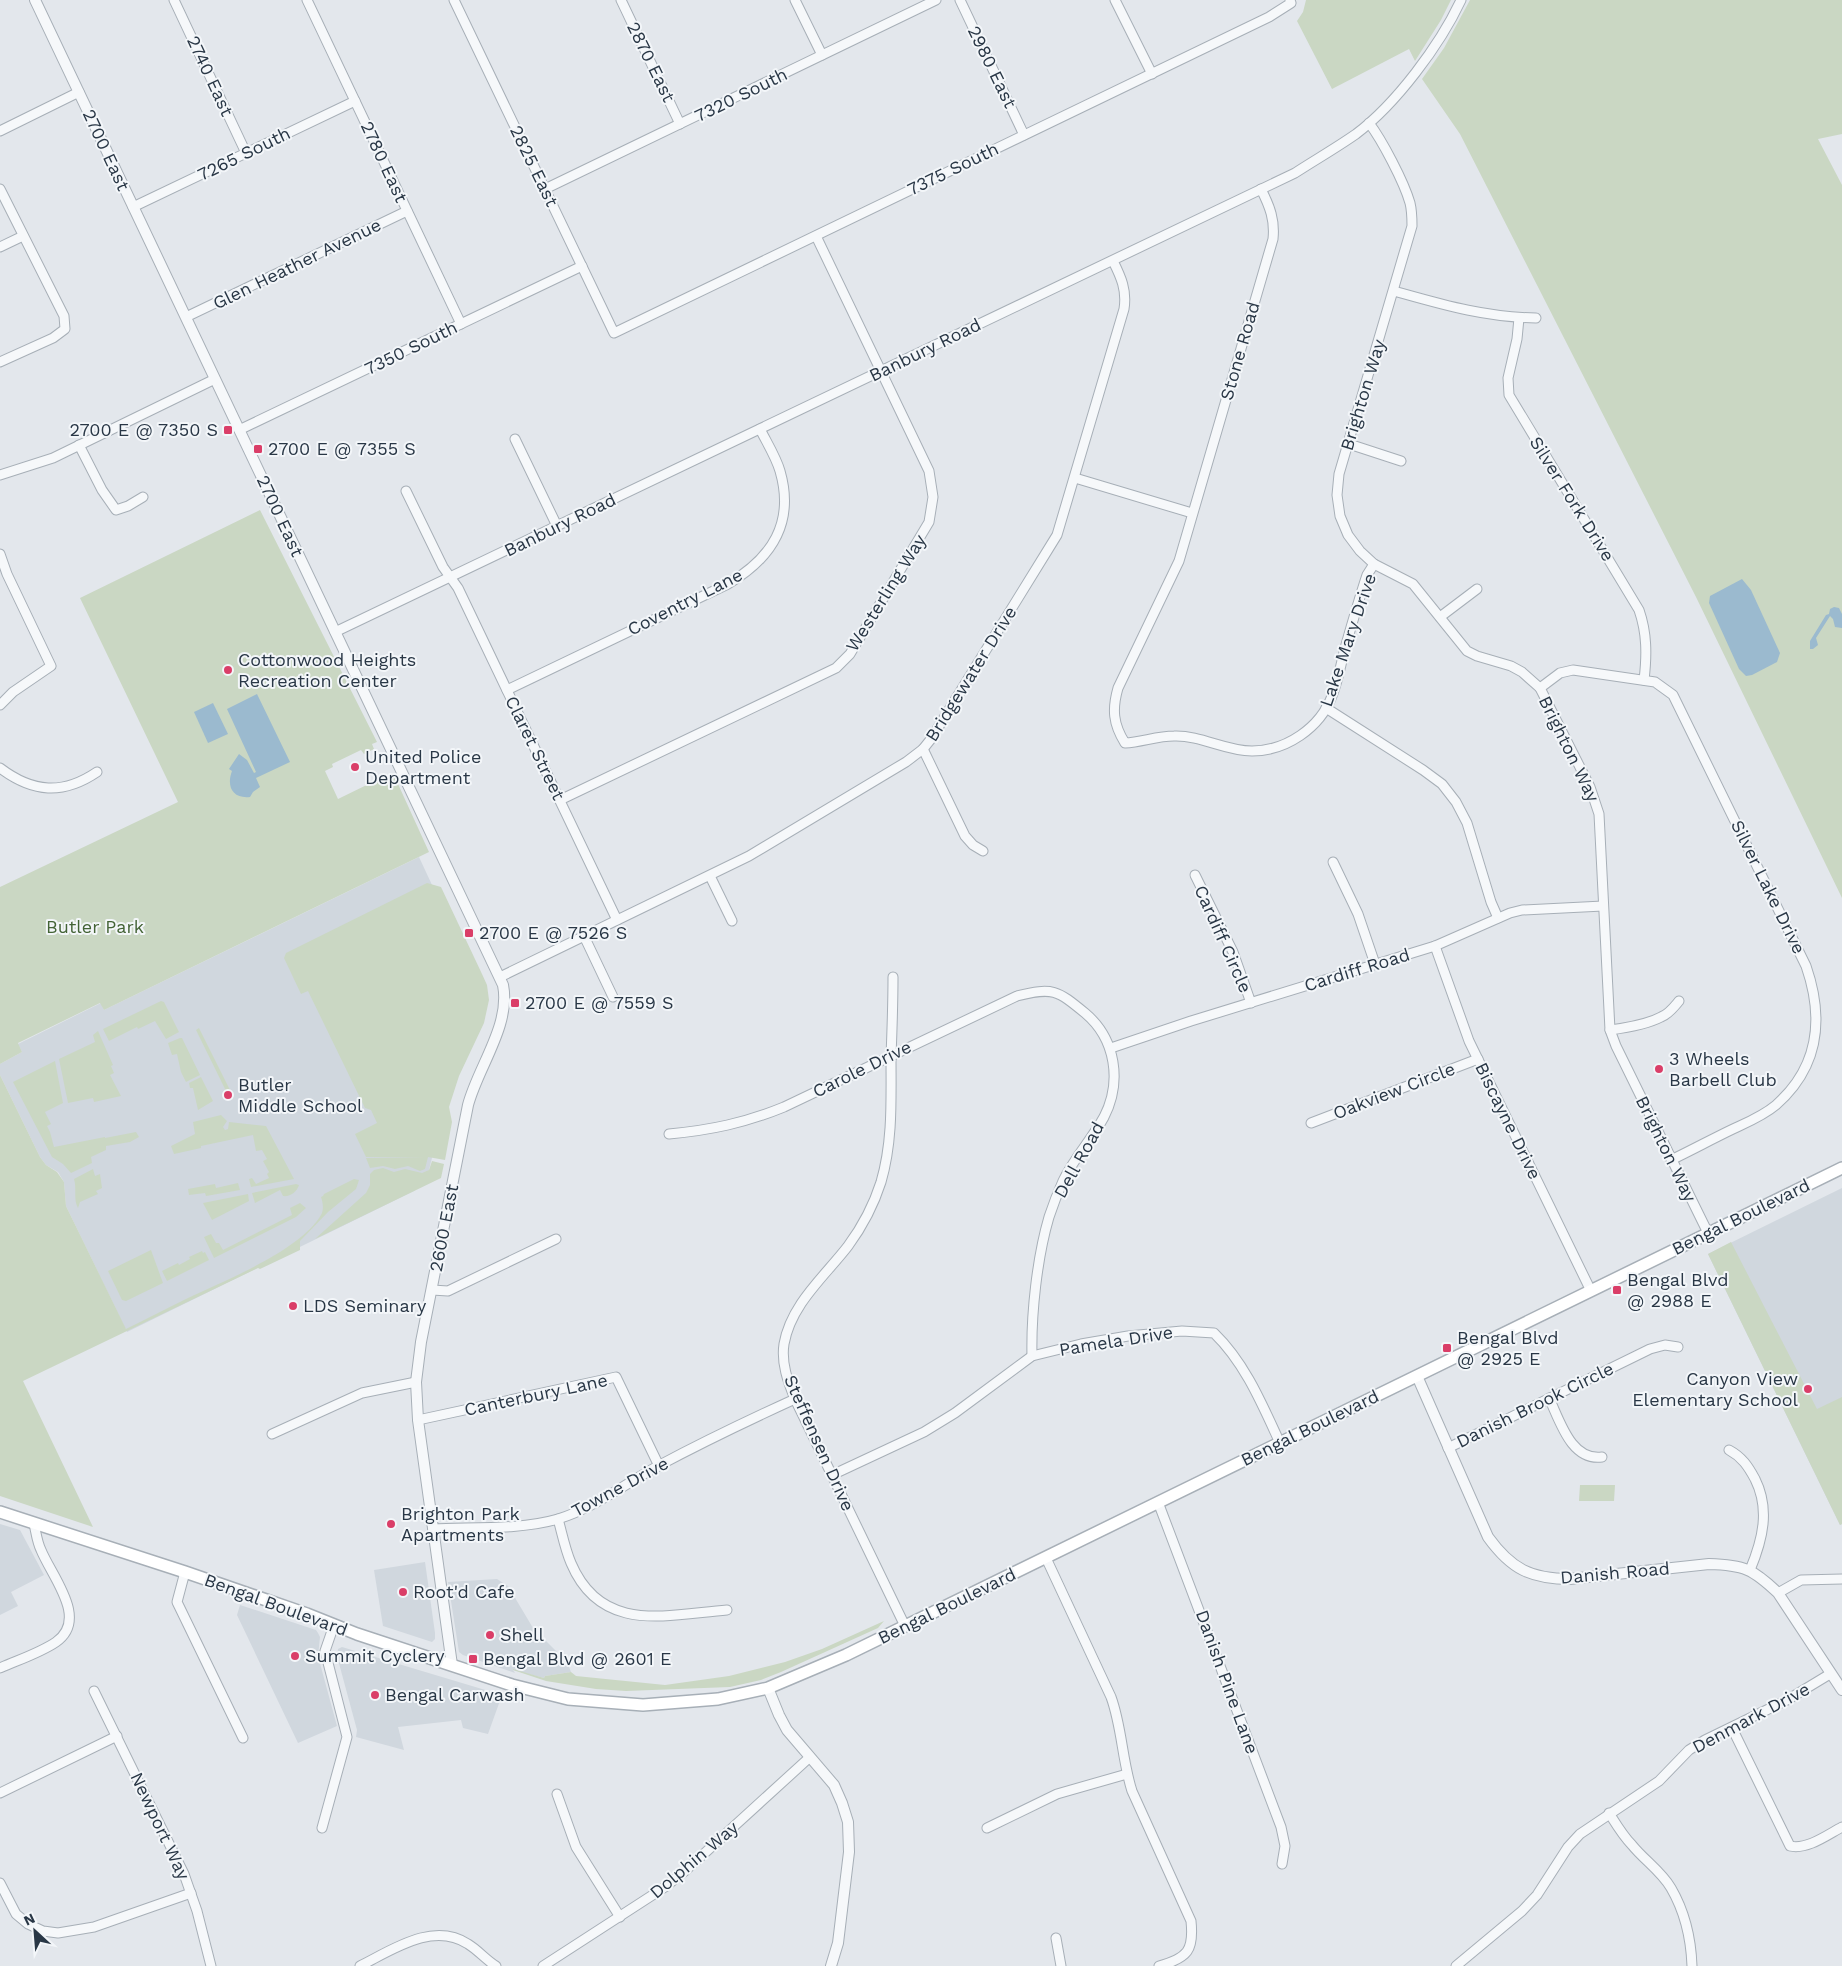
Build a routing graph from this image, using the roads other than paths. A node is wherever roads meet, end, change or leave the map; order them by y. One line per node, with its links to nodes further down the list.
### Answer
1 (35, 0): 14 (street, 2700 East)
2 (174, 0): 20 (street, 2740 East)
3 (307, 0): 15 (street, 2780 East)
4 (454, 0): 22 (street, 2825 East)
5 (621, 0): 17 (street, 2870 East)
6 (795, 0): 12 (street)
7 (936, 0): 12 (street, 7320 South)
8 (960, 0): 19 (street, 2980 East)
9 (1115, 0): 13 (street)
10 (1461, 0): 16 (street, Banbury Road)
11 (1290, 2): 13 (street, 7375 South)
12 (822, 56): 17 (street, 7320 South)
13 (1152, 74): 19 (street, 7375 South)
14 (79, 92): 18 (street); 24 (street, 2700 East)
15 (354, 101): 20 (street, 7265 South); 25 (street, 2780 East)
16 (1369, 123): 23 (street, Banbury Road); 31 (street, Brighton Way)
17 (680, 124): 22 (street, 7320 South)
18 (0, 131)
19 (1024, 134): 27 (street, 7375 South)
20 (246, 153): 24 (street, 7265 South)
21 (0, 189): 26 (street)
22 (545, 189): 30 (street, 2825 East)
23 (1261, 189): 29 (street, Banbury Road); 50 (street, Stone Road)
24 (133, 207): 32 (street, 2700 East)
25 (407, 211): 32 (street, Glen Heather Avenue); 35 (street, 2780 East)
26 (23, 236): 28 (street); 37 (street)
27 (816, 236): 36 (street, 7375 South); 38 (street, Westerling Way)
28 (0, 247)
29 (1113, 260): 38 (street, Banbury Road); 47 (street, Bridgewater Drive)
30 (582, 266): 35 (street, 7350 South); 36 (street, 2825 East)
31 (1394, 291): 33 (street); 43 (street, Brighton Way)
32 (186, 317): 39 (street, 2700 East)
33 (1519, 318): 34 (street); 59 (street, Silver Fork Drive)
34 (1536, 318)
35 (461, 324): 41 (street, 7350 South)
36 (614, 333)
37 (0, 362)
38 (882, 371): 40 (street, Banbury Road); 68 (street, Westerling Way)
39 (215, 379): 41 (street, 2700 East); 44 (street)
40 (760, 429): 51 (street, Banbury Road); 61 (street, Coventry Lane)
41 (239, 430): 58 (street, 2700 East)
42 (515, 439): 51 (street)
43 (1349, 444): 45 (street); 53 (street, Brighton Way)
44 (79, 445): 46 (street); 49 (street)
45 (1401, 461)
46 (0, 475)
47 (1075, 478): 50 (street); 65 (street, Bridgewater Drive)
48 (406, 491): 55 (street, Claret Street)
49 (143, 497)
50 (1192, 513): 64 (street, Stone Road)
51 (557, 526): 55 (street, Banbury Road)
52 (0, 554): 54 (street)
53 (1374, 564): 57 (street, Brighton Way); 63 (street, Lake Mary Drive)
54 (4, 576): 62 (street)
55 (450, 577): 58 (street, Banbury Road); 61 (street, Claret Street)
56 (1477, 589): 57 (street)
57 (1440, 617): 60 (street, Brighton Way)
58 (335, 632): 80 (street, 2700 East)
59 (1644, 680): 60 (street, Silver Lake Drive); 92 (street, Silver Lake Drive)
60 (1540, 688): 73 (street, Brighton Way)
61 (507, 690): 68 (street, Claret Street)
62 (0, 705)
63 (1326, 708): 64 (street, Lake Mary Drive); 74 (street)
64 (1125, 743)
65 (923, 749): 69 (street); 72 (street, Bridgewater Drive)
66 (0, 768): 67 (street)
67 (97, 772)
68 (560, 800): 75 (street, Claret Street)
69 (983, 852)
70 (1333, 862): 79 (street)
71 (1195, 875): 85 (street, Cardiff Circle)
72 (710, 876): 75 (street, Bridgewater Drive); 76 (street)
73 (1604, 906): 74 (street, Cardiff Road); 86 (street, Brighton Way)
74 (1498, 918): 78 (street, Cardiff Road)
75 (617, 920): 77 (street, Bridgewater Drive)
76 (732, 921)
77 (584, 936): 80 (street, Bridgewater Drive); 83 (street)
78 (1435, 946): 79 (street, Cardiff Road); 89 (street, Biscayne Drive)
79 (1375, 964): 85 (street, Cardiff Road)
80 (500, 976): 96 (street, 2600 East)
81 (893, 978): 88 (street, Steffensen Drive)
82 (1051, 991): 87 (street, Dell Road); 88 (street, Carole Drive)
83 (613, 997)
84 (1679, 1001): 86 (street)
85 (1251, 1003): 87 (street, Cardiff Road)
86 (1610, 1030): 92 (street, Brighton Way)
87 (1111, 1048): 99 (street, Dell Road)
88 (891, 1055): 91 (street, Carole Drive); 103 (street, Steffensen Drive)
89 (1478, 1059): 90 (street, Oakview Circle); 97 (street, Biscayne Drive)
90 (1311, 1122)
91 (669, 1134)
92 (1671, 1160): 94 (street, Brighton Way)
93 (1842, 1168): 94 (main road, Bengal Boulevard)
94 (1708, 1234): 97 (main road, Bengal Boulevard)
95 (556, 1239): 96 (street)
96 (432, 1290): 101 (street, 2600 East)
97 (1591, 1291): 100 (main road, Bengal Boulevard)
98 (1678, 1347): 102 (street, Danish Brook Circle)
99 (1032, 1356): 106 (street, Pamela Drive); 111 (street, Pamela Drive)
100 (1417, 1376): 106 (main road, Bengal Boulevard); 107 (street, Danish Road)
101 (416, 1382): 104 (street, 2600 East); 105 (street)
102 (1549, 1398): 107 (street, Danish Brook Circle); 109 (street)
103 (795, 1399): 110 (street, Towne Drive); 111 (street, Steffensen Drive)
104 (418, 1420): 110 (street, Canterbury Lane); 116 (street, 2600 East)
105 (272, 1434)
106 (1280, 1443): 112 (main road, Bengal Boulevard)
107 (1448, 1448): 118 (street, Danish Road)
108 (1729, 1450): 118 (street)
109 (1602, 1457)
110 (659, 1466): 114 (street, Towne Drive)
111 (832, 1476): 124 (street, Steffensen Drive)
112 (1158, 1502): 117 (main road, Bengal Boulevard); 142 (street, Danish Pine Lane)
113 (0, 1512): 115 (main road, Bengal Boulevard)
114 (558, 1519): 116 (street, Towne Drive); 122 (street)
115 (34, 1524): 119 (main road, Bengal Boulevard); 126 (street)
116 (433, 1529): 125 (street, 2600 East)
117 (1046, 1558): 124 (main road, Bengal Boulevard); 135 (street)
118 (1750, 1570): 121 (street, Danish Road)
119 (185, 1572): 123 (main road, Bengal Boulevard); 133 (street)
120 (1842, 1579): 121 (street)
121 (1778, 1593): 127 (street, Danish Road)
122 (727, 1610)
123 (334, 1625): 125 (main road, Bengal Boulevard); 140 (street)
124 (905, 1626): 128 (main road, Bengal Boulevard)
125 (452, 1665): 128 (main road, Bengal Boulevard)
126 (0, 1668)
127 (1830, 1674): 129 (street, Danish Road); 131 (street, Denmark Drive)
128 (768, 1688): 134 (street)
129 (1842, 1690)
130 (94, 1691): 132 (street, Newport Way)
131 (1732, 1728): 138 (street, Denmark Drive); 139 (street)
132 (117, 1736): 136 (street); 144 (street, Newport Way)
133 (243, 1738)
134 (810, 1757): 145 (street, Dolphin Way); 151 (street)
135 (1126, 1774): 141 (street); 153 (street)
136 (0, 1793)
137 (557, 1794): 145 (street)
138 (1609, 1814): 154 (street, Denmark Drive); 155 (street)
139 (1842, 1827)
140 (322, 1828)
141 (986, 1828)
142 (1282, 1864)
143 (1, 1887): 144 (street)
144 (191, 1893): 147 (street, Newport Way)
145 (620, 1917): 150 (street, Dolphin Way)
146 (1056, 1938): 152 (street)
147 (211, 1966)
148 (360, 1966): 149 (street)
149 (496, 1966)
150 (542, 1966)
151 (831, 1966)
152 (1061, 1966)
153 (1159, 1966)
154 (1456, 1966)
155 (1692, 1966)

